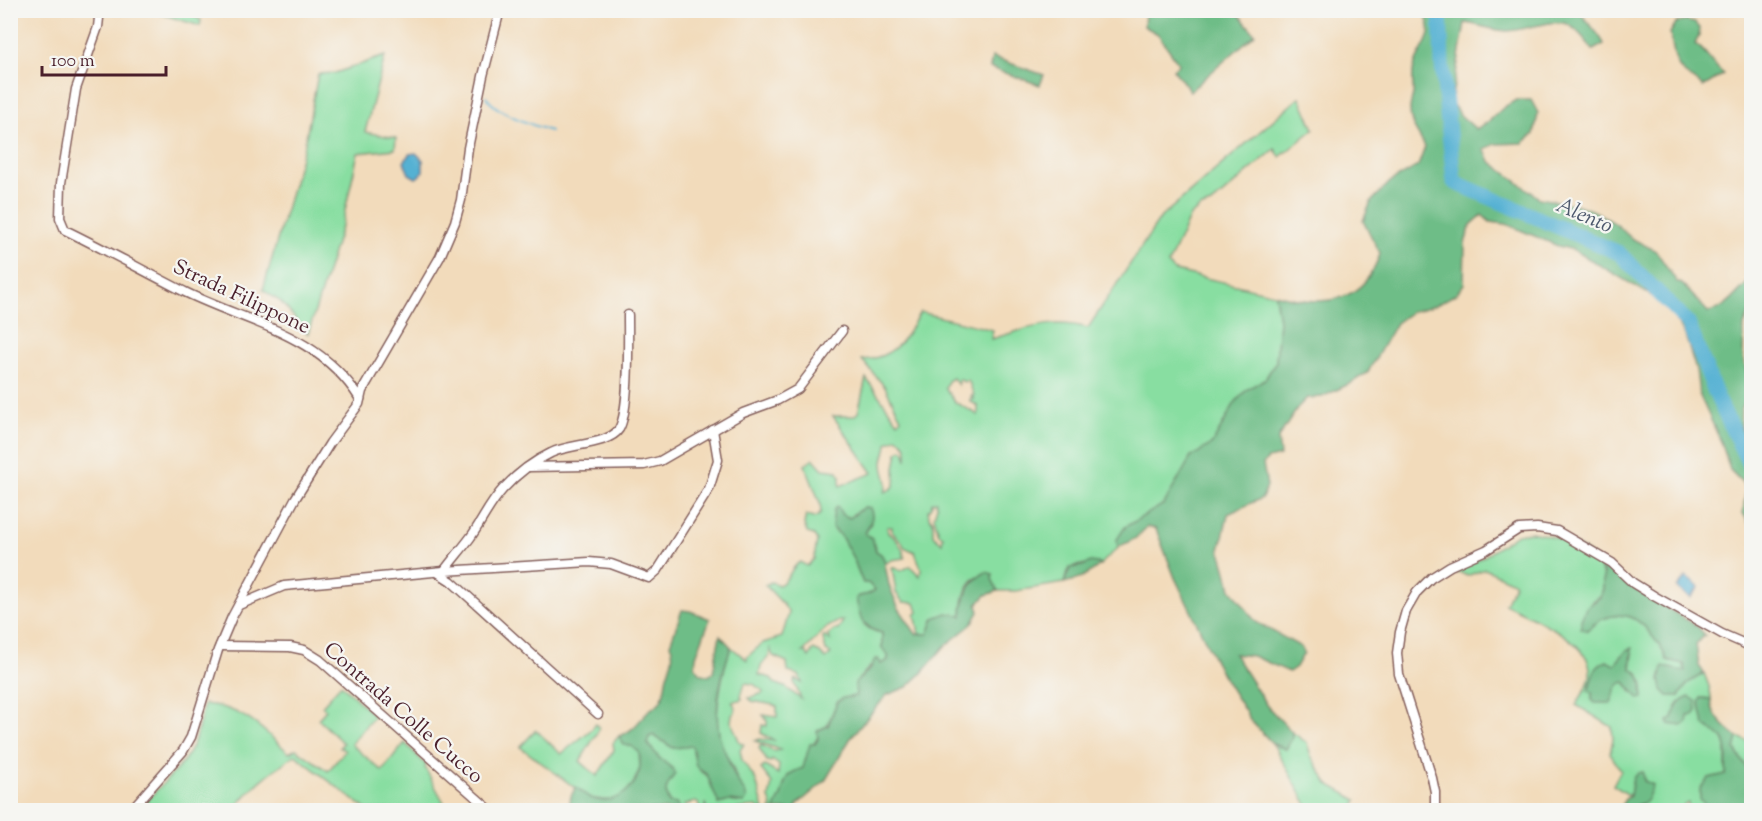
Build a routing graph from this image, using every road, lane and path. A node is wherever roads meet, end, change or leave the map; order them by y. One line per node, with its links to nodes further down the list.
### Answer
1 (95, 10): 5 (street, Strada Filippone)
2 (500, 12): 5 (street)
3 (628, 315): 7 (street)
4 (842, 331): 6 (street)
5 (360, 399): 9 (street)
6 (713, 430): 7 (street); 8 (street)
7 (529, 467): 8 (street)
8 (440, 571): 9 (street); 12 (street)
9 (238, 605): 10 (street)
10 (220, 646): 13 (street); 14 (street, Contrada Colle Cucco)
11 (1752, 647): 15 (street)
12 (598, 714)
13 (131, 810)
14 (490, 810)
15 (1435, 810)

